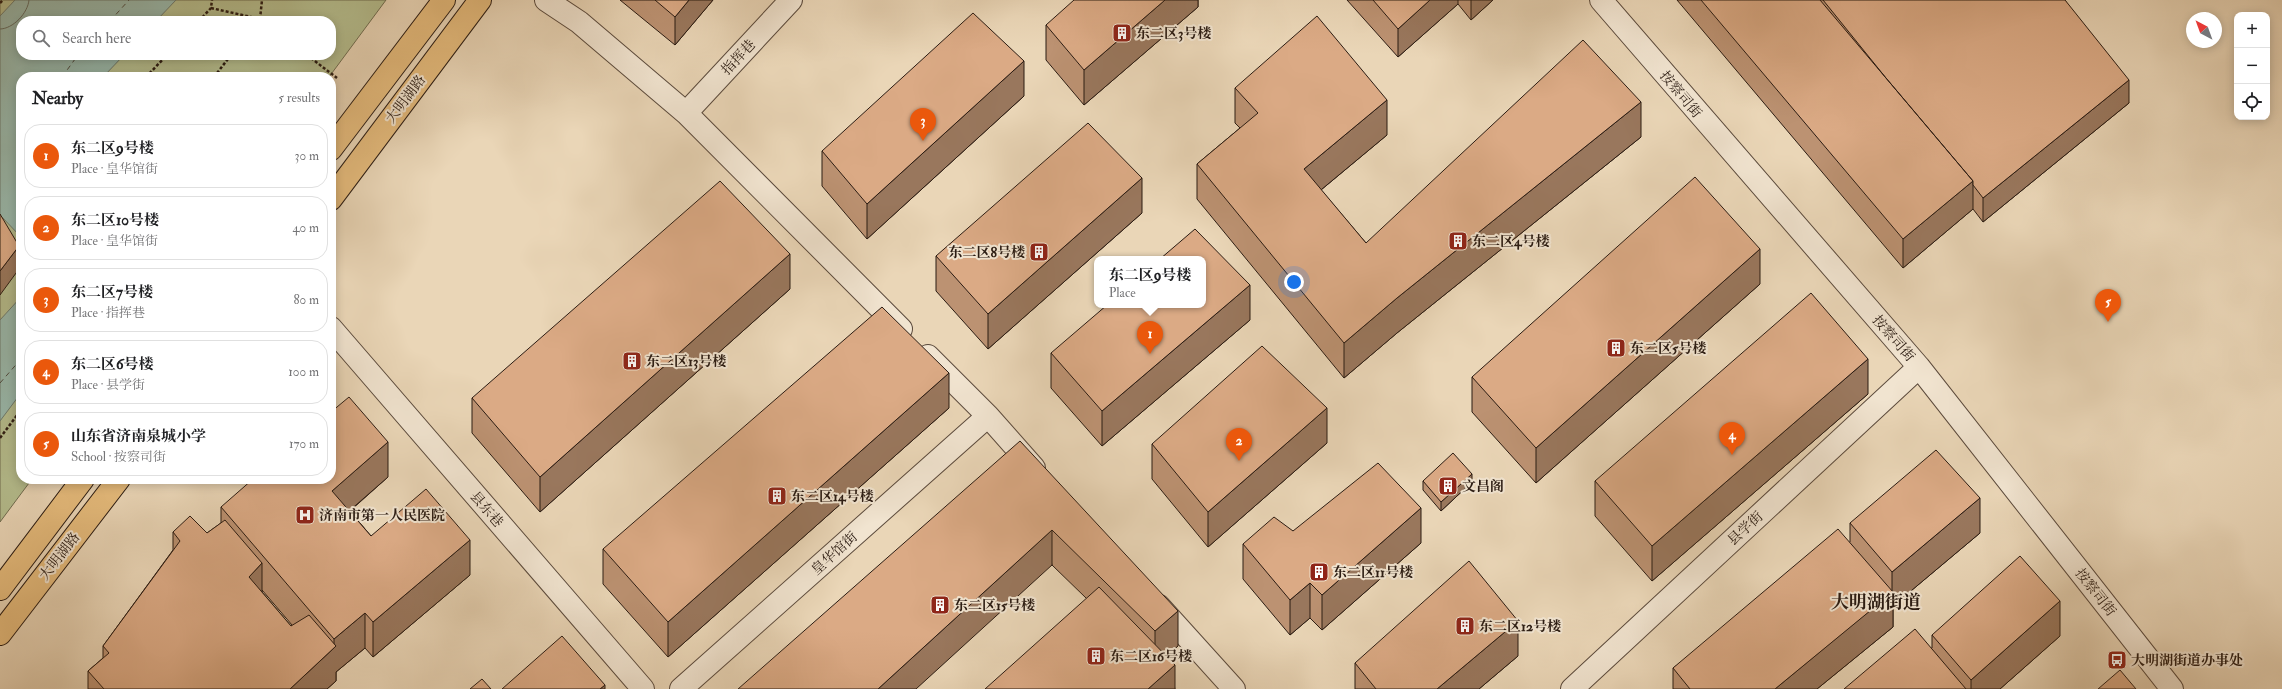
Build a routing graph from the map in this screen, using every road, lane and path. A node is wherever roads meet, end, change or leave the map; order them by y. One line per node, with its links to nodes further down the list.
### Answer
1 (3, 0): 9 (path)
2 (212, 0): 10 (path)
3 (262, 0): 13 (path)
4 (444, 0): 21 (main road, 大明湖路)
5 (480, 0): 22 (main road, 大明湖路)
6 (546, 0): 20 (street)
7 (791, 0): 20 (street, 指挥巷)
8 (1601, 0): 24 (street, 按察司街)
9 (0, 3)
10 (211, 8): 11 (path); 12 (path)
11 (204, 16)
12 (244, 16)
13 (261, 16)
14 (162, 60): 17 (path)
15 (228, 60): 18 (path)
16 (314, 60): 19 (path)
17 (151, 72)
18 (218, 72)
19 (329, 72)
20 (686, 113): 25 (street)
21 (336, 142)
22 (336, 192)
23 (336, 334): 34 (street, 县东巷)
24 (1919, 367): 37 (street, 县学街); 38 (street, 按察司街)
25 (988, 416): 28 (street); 35 (street, 皇华馆街)
26 (16, 417): 27 (path)
27 (0, 438)
28 (1046, 482)
29 (79, 484): 32 (main road, 大明湖路)
30 (115, 484): 33 (main road, 大明湖路)
31 (1143, 588): 36 (street)
32 (0, 590)
33 (0, 634)
34 (643, 689)
35 (681, 689)
36 (1234, 689)
37 (1572, 689)
38 (2172, 689)

